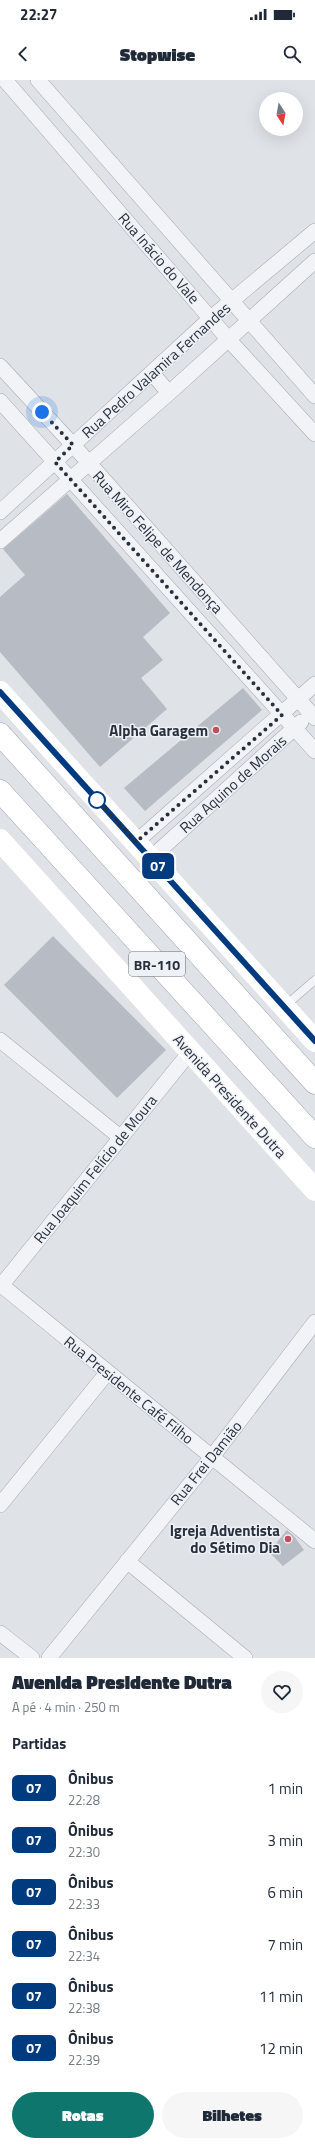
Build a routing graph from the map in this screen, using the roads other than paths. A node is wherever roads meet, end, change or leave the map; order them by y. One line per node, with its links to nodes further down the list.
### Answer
1 (5, 80): 3 (street); 7 (street, Rua Inácio do Vale)
2 (38, 80): 6 (street, Rua Inácio do Vale)
3 (0, 84)
4 (315, 231): 6 (street, Rua Pedro Valamira Fernandes)
5 (315, 261): 8 (street, Rua Pedro Valamira Fernandes)
6 (230, 302): 7 (street, Rua Pedro Valamira Fernandes); 8 (street, Rua Inácio do Vale)
7 (211, 318): 9 (street, Rua Inácio do Vale); 11 (street, Rua Pedro Valamira Fernandes)
8 (249, 321): 9 (street, Rua Pedro Valamira Fernandes); 13 (street, Rua Inácio do Vale)
9 (229, 340): 12 (street, Rua Pedro Valamira Fernandes); 15 (street, Rua Inácio do Vale)
10 (0, 366): 16 (street, Rua Miro Felipe de Mendonça)
11 (152, 373): 12 (street); 16 (street, Rua Pedro Valamira Fernandes)
12 (169, 393): 18 (street, Rua Pedro Valamira Fernandes)
13 (315, 396)
14 (0, 401): 17 (street, Rua Miro Felipe de Mendonça)
15 (315, 434)
16 (73, 445): 17 (street, Rua Pedro Valamira Fernandes); 18 (street, Rua Miro Felipe de Mendonça)
17 (55, 462): 19 (street, Rua Miro Felipe de Mendonça); 20 (street, Rua Pedro Valamira Fernandes)
18 (88, 463): 19 (street, Rua Pedro Valamira Fernandes); 24 (street, Rua Miro Felipe de Mendonça)
19 (70, 479): 21 (street, Rua Pedro Valamira Fernandes); 26 (street, Rua Miro Felipe de Mendonça)
20 (0, 512)
21 (0, 541)
22 (315, 684): 24 (street, Rua Aquino de Morais)
23 (0, 692): 31 (main road)
24 (298, 700): 25 (street, Rua Miro Felipe de Mendonça); 26 (street, Rua Aquino de Morais)
25 (314, 714): 27 (street, Rua Aquino de Morais)
26 (282, 715): 27 (street, Rua Miro Felipe de Mendonça); 31 (street, Rua Aquino de Morais)
27 (295, 729): 29 (street, Rua Miro Felipe de Mendonça); 33 (street, Rua Aquino de Morais)
28 (0, 734): 39 (main road, BR-110)
29 (315, 751)
30 (0, 791): 41 (main road, BR-110)
31 (136, 842): 33 (main road)
32 (3, 850): 38 (main road, Avenida Presidente Dutra)
33 (150, 858): 35 (main road)
34 (315, 980): 35 (lane)
35 (284, 1007): 37 (main road)
36 (0, 1040): 40 (street)
37 (315, 1041)
38 (190, 1052): 40 (street, Rua Joaquim Felício de Moura); 42 (main road, Avenida Presidente Dutra)
39 (315, 1083)
40 (120, 1137): 43 (street, Rua Joaquim Felício de Moura)
41 (315, 1137)
42 (315, 1190)
43 (0, 1285): 45 (street, Rua Presidente Café Filho)
44 (315, 1322): 46 (street, Rua Frei Damião)
45 (107, 1373): 46 (street, Rua Presidente Café Filho); 47 (street)
46 (212, 1457): 48 (street, Rua Presidente Café Filho); 49 (street, Rua Frei Damião)
47 (0, 1505)
48 (315, 1541)
49 (127, 1561): 52 (street, Rua Frei Damião); 53 (street)
50 (0, 1633): 51 (street)
51 (32, 1658)
52 (49, 1658)
53 (245, 1658)

